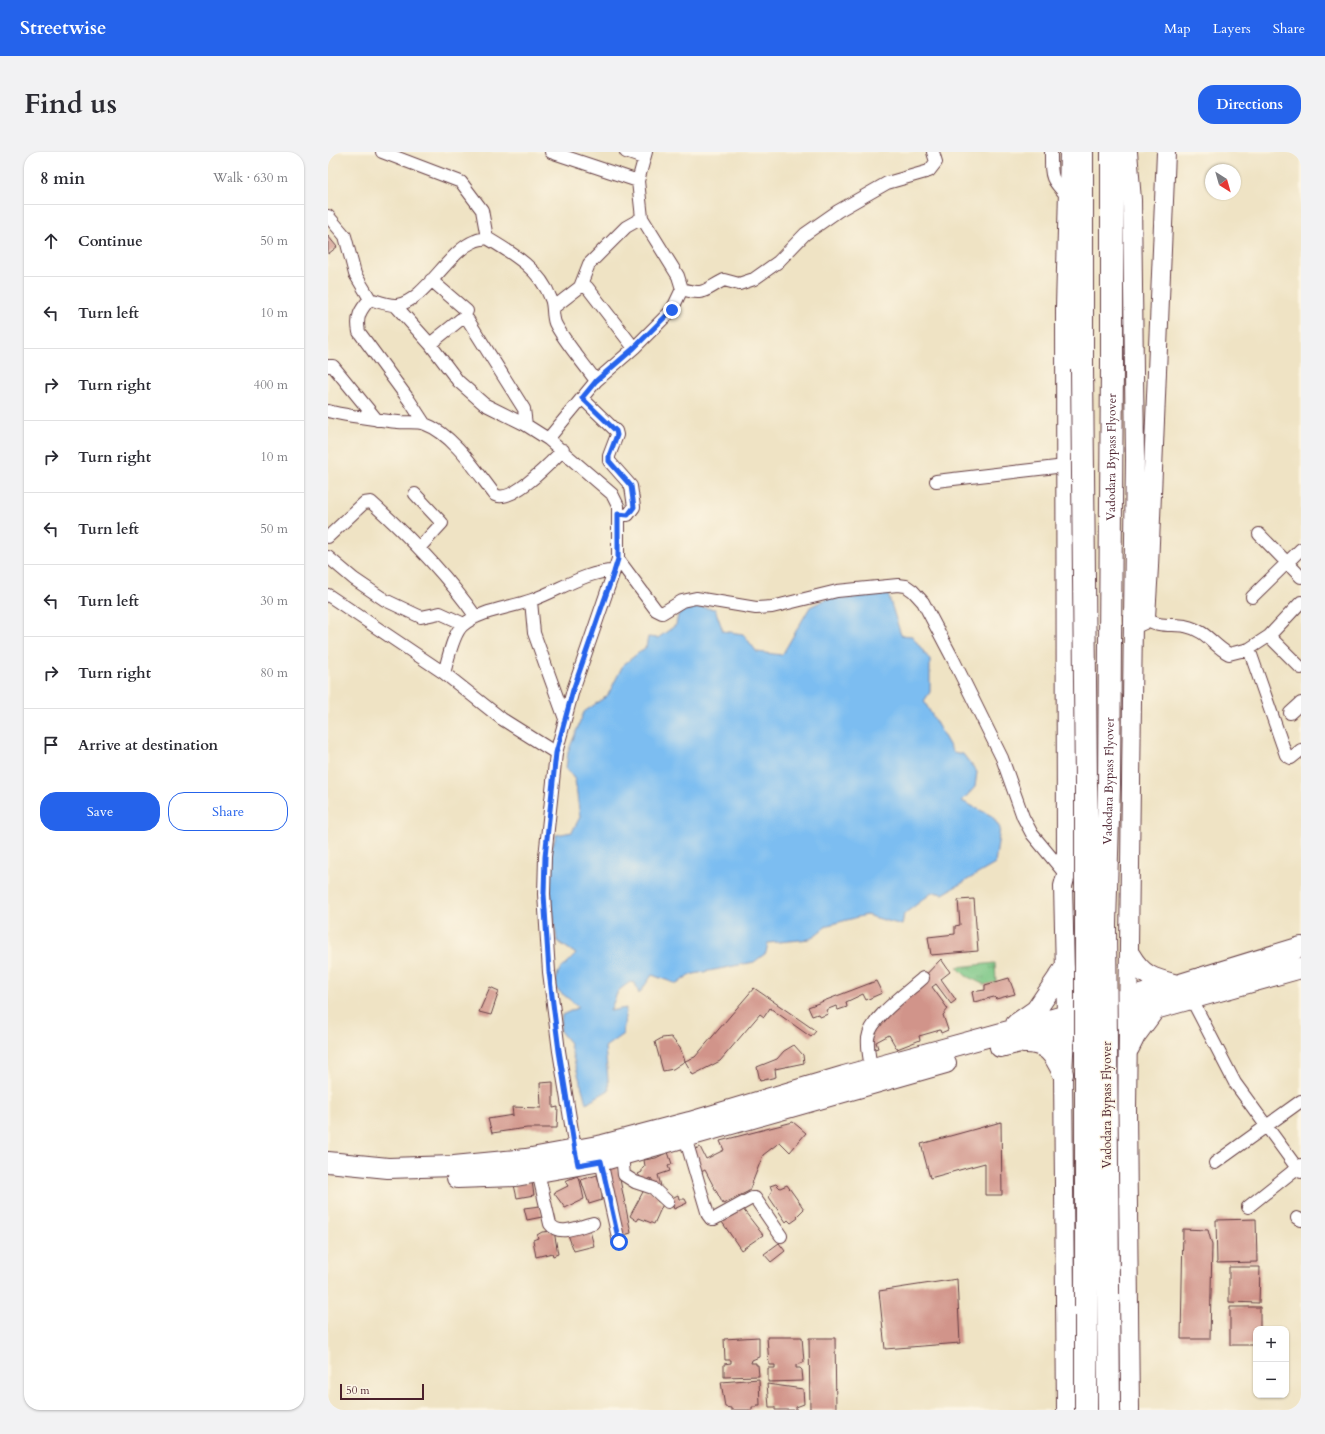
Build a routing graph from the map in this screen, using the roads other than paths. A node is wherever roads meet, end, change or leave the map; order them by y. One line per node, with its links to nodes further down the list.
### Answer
1 (382, 152): 15 (street)
2 (551, 152): 11 (street)
3 (933, 152): 18 (street)
4 (1051, 152): 12 (street)
5 (1069, 152): 12 (street)
6 (1082, 152): 94 (highway, Vadodara Bypass Flyover, bridge)
7 (1112, 152): 95 (highway, Vadodara Bypass Flyover, bridge)
8 (1128, 152): 52 (street)
9 (1166, 152): 52 (street)
10 (638, 154): 11 (street)
11 (638, 181): 14 (street)
12 (1068, 197): 34 (street)
13 (328, 216): 19 (street)
14 (642, 218): 17 (street); 18 (street)
15 (487, 238): 16 (street); 21 (street)
16 (430, 280): 20 (street); 22 (street)
17 (580, 287): 21 (street); 24 (street)
18 (682, 289): 24 (street)
19 (370, 299): 20 (street); 30 (street)
20 (395, 305): 23 (street)
21 (553, 308): 26 (street)
22 (467, 311)
23 (430, 344): 31 (street); 31 (street)
24 (634, 348): 26 (street)
25 (328, 366): 29 (street)
26 (596, 381): 27 (street)
27 (582, 398): 32 (street); 37 (street)
28 (328, 411): 29 (street)
29 (377, 420): 30 (street)
30 (424, 423): 33 (street)
31 (526, 425): 32 (street)
32 (548, 439): 33 (street)
33 (563, 450): 37 (street)
34 (1065, 466): 35 (street); 63 (street)
35 (936, 481)
36 (415, 494): 40 (street)
37 (618, 514): 43 (street)
38 (1259, 534): 44 (street)
39 (328, 537): 40 (street)
40 (420, 547): 51 (street)
41 (1301, 549): 44 (street)
42 (328, 557): 53 (street)
43 (618, 559): 45 (street); 63 (street)
44 (1287, 563): 46 (street); 48 (street)
45 (614, 572): 49 (street); 60 (street)
46 (1301, 577)
47 (328, 595): 57 (street)
48 (1252, 597)
49 (530, 601): 51 (street); 60 (street)
50 (1301, 602): 54 (street)
51 (476, 617): 53 (street)
52 (1139, 622): 55 (street); 65 (street)
53 (464, 624): 57 (street)
54 (1269, 636): 55 (street); 56 (street)
55 (1249, 649): 61 (street)
56 (1299, 662)
57 (444, 673): 62 (street)
58 (1301, 703): 59 (street)
59 (1290, 713)
60 (565, 719): 62 (street)
61 (1301, 750)
62 (556, 753): 81 (street)
63 (1066, 875): 67 (street)
64 (1301, 947): 69 (main road)
65 (1130, 956): 69 (main road); 70 (street)
66 (1301, 968): 69 (main road)
67 (1064, 969): 72 (street); 73 (main road)
68 (923, 978): 75 (street)
69 (1184, 991): 70 (main road); 71 (main road); 78 (street)
70 (1129, 1006): 71 (main road); 72 (main road); 74 (street)
71 (1155, 1008): 74 (main road)
72 (1065, 1023): 73 (main road); 76 (street)
73 (1007, 1039): 75 (main road); 76 (main road); 79 (main road)
74 (1129, 1048): 96 (street)
75 (871, 1069): 81 (main road)
76 (1063, 1074): 93 (street)
77 (1301, 1101): 78 (street)
78 (1266, 1126): 84 (street); 85 (street)
79 (685, 1137): 80 (main road); 91 (street)
80 (622, 1155): 82 (main road); 88 (street)
81 (577, 1157): 82 (main road); 83 (main road); 86 (main road)
82 (601, 1161): 92 (street)
83 (328, 1162)
84 (1216, 1163)
85 (1300, 1168): 89 (street)
86 (538, 1172): 87 (main road); 90 (street)
87 (328, 1175)
88 (668, 1202)
89 (1248, 1207)
90 (593, 1223)
91 (781, 1236)
92 (619, 1242)
93 (1066, 1410)
94 (1086, 1410)
95 (1109, 1410)
96 (1130, 1410)

